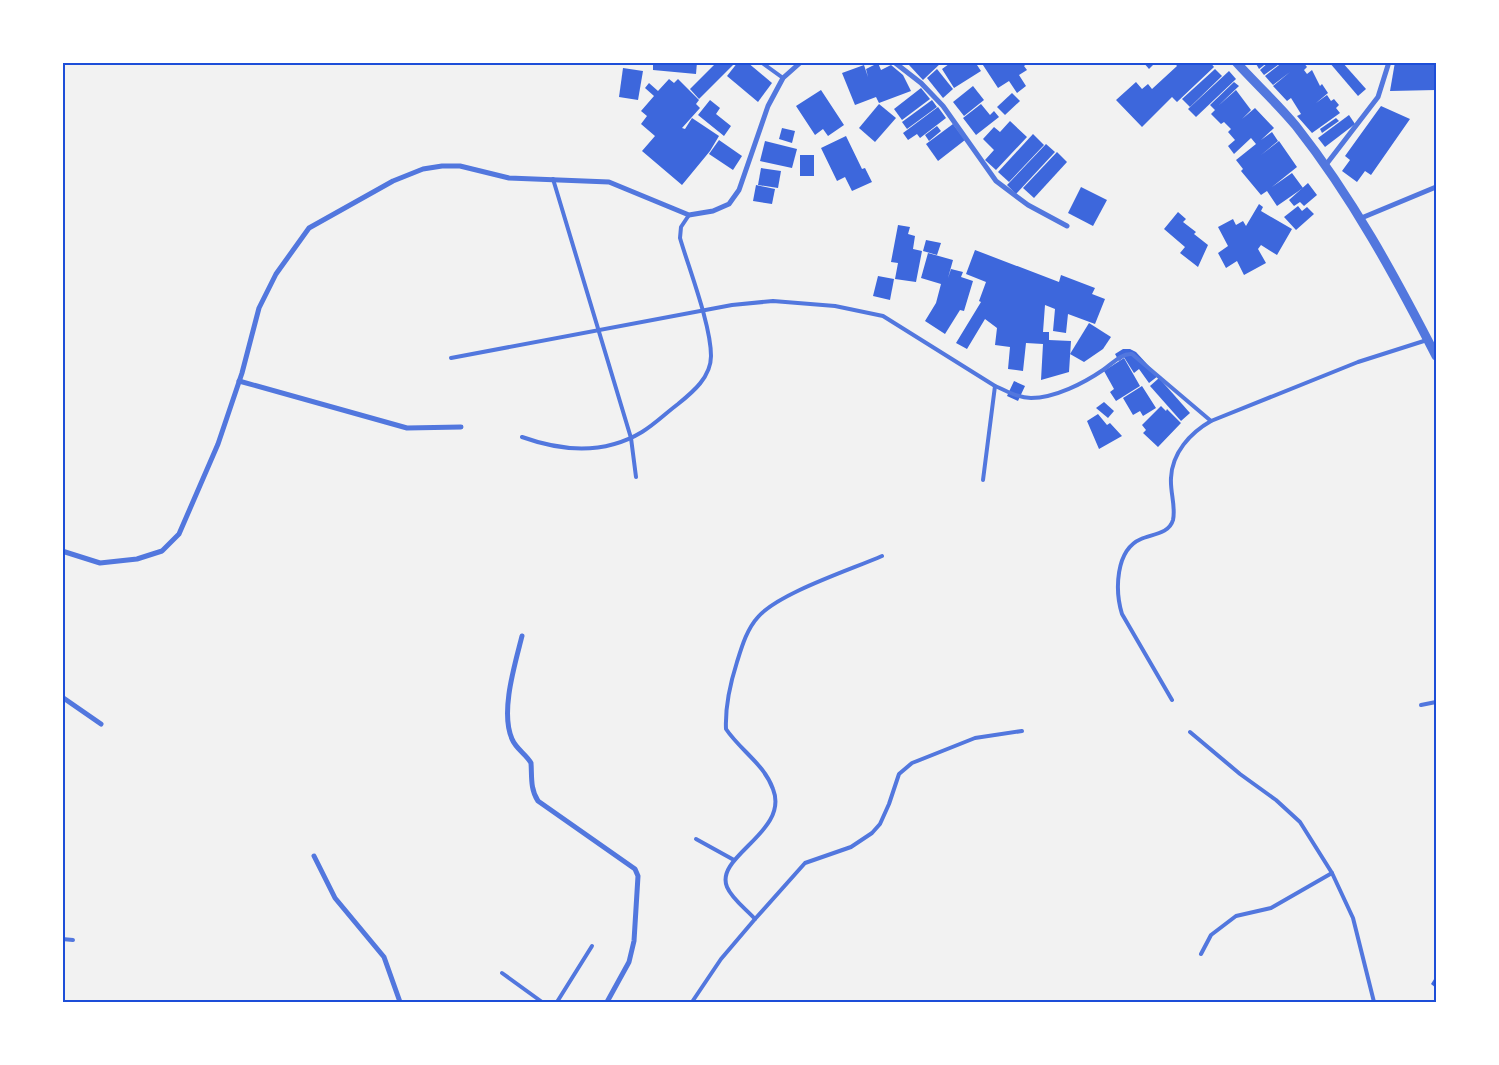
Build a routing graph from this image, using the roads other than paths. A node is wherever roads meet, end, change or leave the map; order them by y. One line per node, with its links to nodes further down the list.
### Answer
1 (761, 62): 6 (lane)
2 (801, 62): 6 (street)
3 (894, 62): 12 (street)
4 (1236, 62): 7 (street)
5 (1389, 62): 7 (street)
6 (783, 78): 10 (street)
7 (1325, 166): 11 (street)
8 (553, 179): 10 (street); 14 (lane); 18 (street)
9 (1436, 187): 11 (street)
10 (689, 215): 13 (lane)
11 (1360, 218): 15 (street)
12 (1067, 226)
13 (702, 311): 14 (lane); 19 (lane); 23 (lane)
14 (598, 330): 17 (lane); 23 (lane)
15 (1428, 340): 16 (street); 20 (lane)
16 (1436, 356)
17 (451, 358)
18 (239, 381): 21 (street); 26 (street)
19 (995, 386): 20 (lane); 25 (lane)
20 (1210, 421): 30 (lane)
21 (461, 427)
22 (522, 437): 23 (lane)
23 (630, 438): 24 (lane)
24 (636, 477)
25 (983, 480)
26 (62, 550)
27 (882, 556): 38 (lane)
28 (522, 636): 49 (street)
29 (62, 697): 33 (street)
30 (1172, 700)
31 (1436, 702): 32 (lane)
32 (1421, 706)
33 (101, 724)
34 (1022, 731): 40 (lane)
35 (1190, 732): 39 (lane)
36 (696, 839): 38 (lane)
37 (314, 856): 46 (street)
38 (734, 860): 40 (lane)
39 (1332, 873): 44 (lane); 51 (lane)
40 (755, 919): 50 (lane)
41 (62, 939): 42 (lane)
42 (72, 940)
43 (592, 946): 48 (lane)
44 (1201, 954)
45 (502, 973): 47 (lane)
46 (400, 1002)
47 (542, 1002)
48 (557, 1002)
49 (607, 1002)
50 (692, 1002)
51 (1374, 1002)

